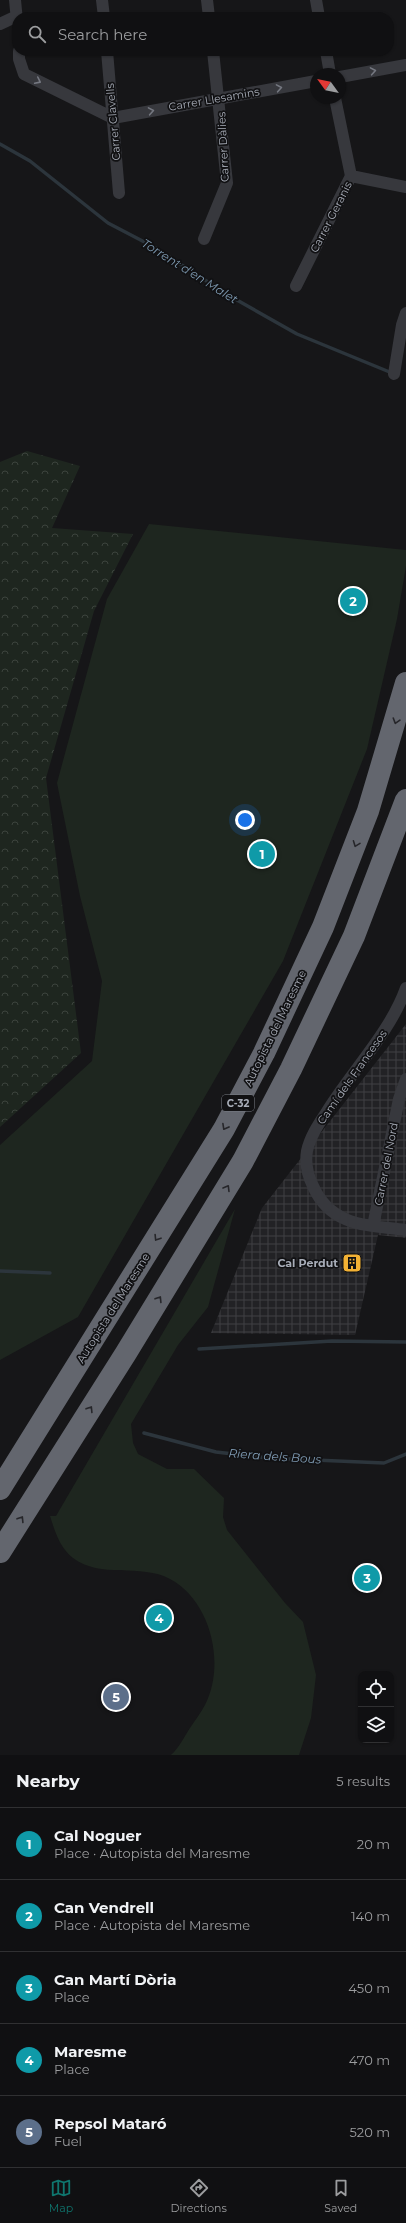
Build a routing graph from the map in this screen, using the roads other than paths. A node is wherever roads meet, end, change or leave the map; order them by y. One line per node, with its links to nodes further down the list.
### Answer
1 (15, 0): 5 (street)
2 (102, 0): 6 (street)
3 (207, 0): 7 (street)
4 (316, 0): 8 (street)
5 (16, 12)
6 (103, 12)
7 (208, 12)
8 (318, 12)
9 (12, 20): 10 (street)
10 (0, 24)
11 (19, 56): 21 (street, one-way to 21)
12 (107, 56): 21 (street, Carrer Clavells)
13 (214, 56): 19 (street, Carrer Dàlies)
14 (327, 56): 16 (street)
15 (406, 65): 17 (street, one-way to 15)
16 (329, 68)
17 (346, 76)
18 (310, 82): 19 (street, Carrer Llesamins, one-way to 18)
19 (220, 98): 21 (street, Carrer Llesamins, one-way to 19); 25 (street, Carrer Dàlies)
20 (336, 104): 22 (street, Carrer Geranis)
21 (113, 118): 24 (street, Carrer Clavells)
22 (352, 176): 23 (street); 26 (street, Carrer Geranis)
23 (406, 187)
24 (119, 193)
25 (204, 239)
26 (296, 286)
27 (406, 313): 28 (street)
28 (394, 374)
29 (406, 683): 36 (highway, Autopista del Maresme / C-32, one-way to 36)
30 (406, 800): 37 (highway, C-32, one-way to 30)
31 (406, 988): 32 (street, Camí dels Francesos)
32 (403, 1009): 34 (street, Camí dels Francesos)
33 (406, 1080): 34 (street, Carrer del Nord)
34 (373, 1226): 35 (street, Camí dels Francesos)
35 (406, 1230)
36 (0, 1489)
37 (0, 1552)

